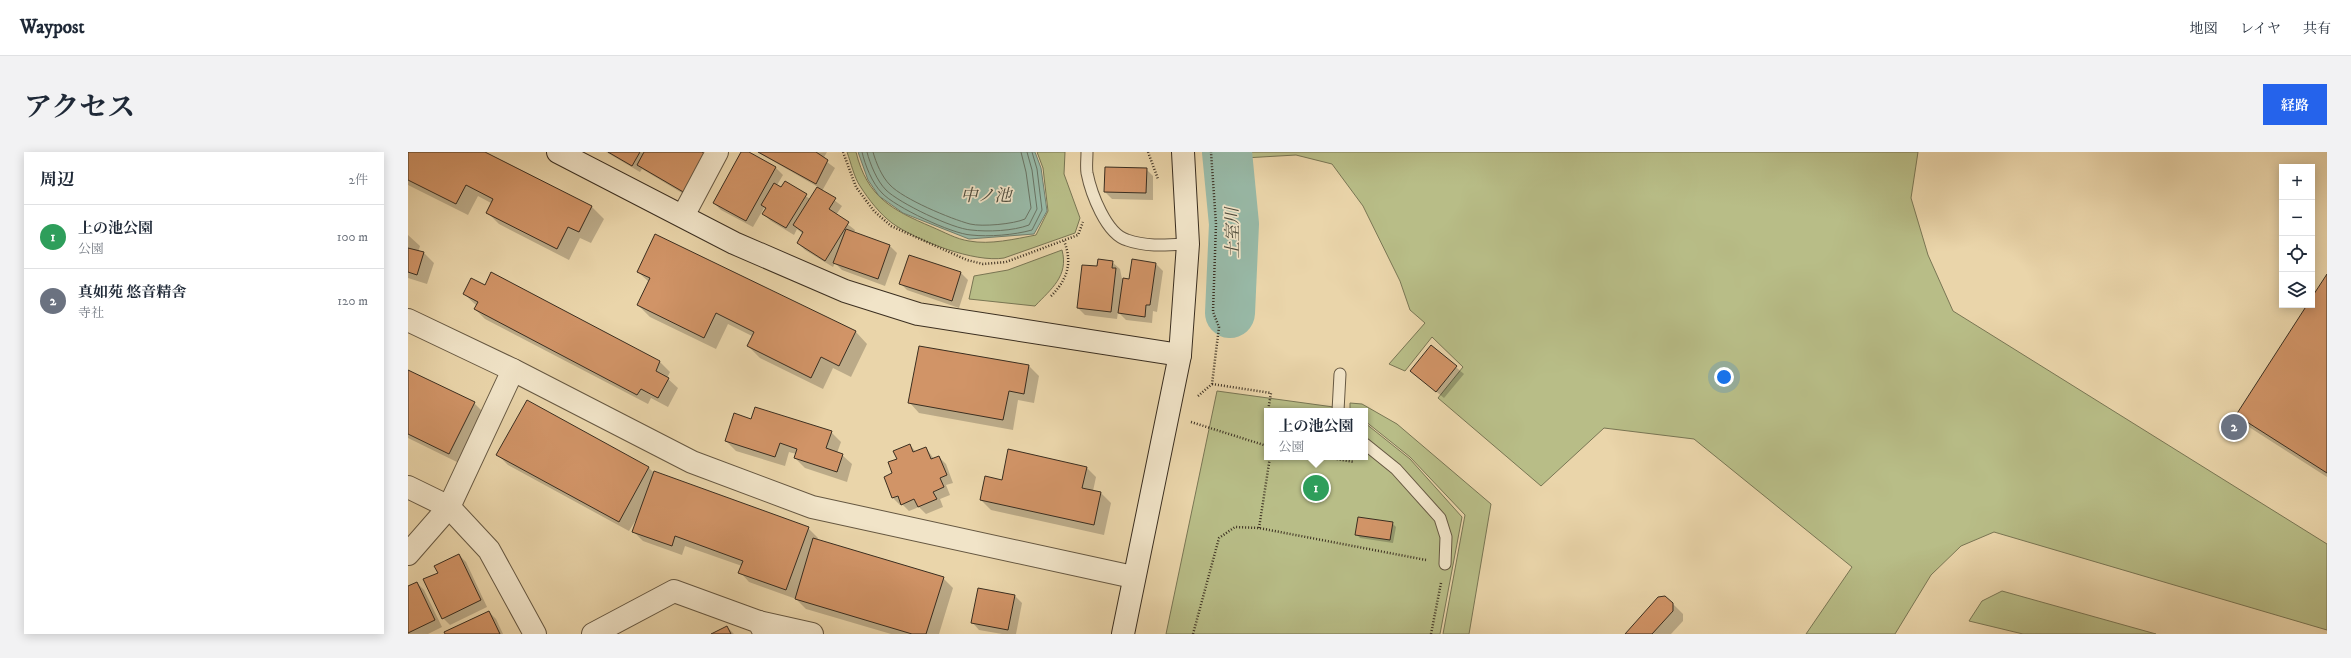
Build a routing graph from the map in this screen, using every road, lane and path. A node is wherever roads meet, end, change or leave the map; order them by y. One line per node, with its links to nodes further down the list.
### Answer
1 (558, 152): 6 (street)
2 (717, 152): 6 (street)
3 (843, 152): 8 (path)
4 (1087, 152): 9 (lane)
5 (1183, 152): 9 (street)
6 (683, 216): 12 (street)
7 (1084, 218): 8 (path)
8 (1064, 241): 10 (path)
9 (1188, 244): 12 (street)
10 (1051, 296)
11 (408, 320): 13 (street)
12 (1180, 355): 27 (street)
13 (513, 370): 23 (street); 27 (street)
14 (1340, 374): 17 (lane)
15 (1212, 384): 16 (path)
16 (1268, 408)
17 (1338, 408)
18 (1190, 422): 19 (path)
19 (1264, 445)
20 (1368, 446): 26 (lane)
21 (1270, 460): 24 (path)
22 (408, 486): 23 (street)
23 (449, 506): 25 (street); 29 (street)
24 (1259, 528): 26 (path); 33 (path)
25 (408, 554)
26 (1444, 564): 34 (path)
27 (1133, 577): 32 (street)
28 (762, 628): 30 (street); 31 (street)
29 (535, 634)
30 (593, 634)
31 (812, 634)
32 (1123, 634)
33 (1193, 634)
34 (1431, 634)

